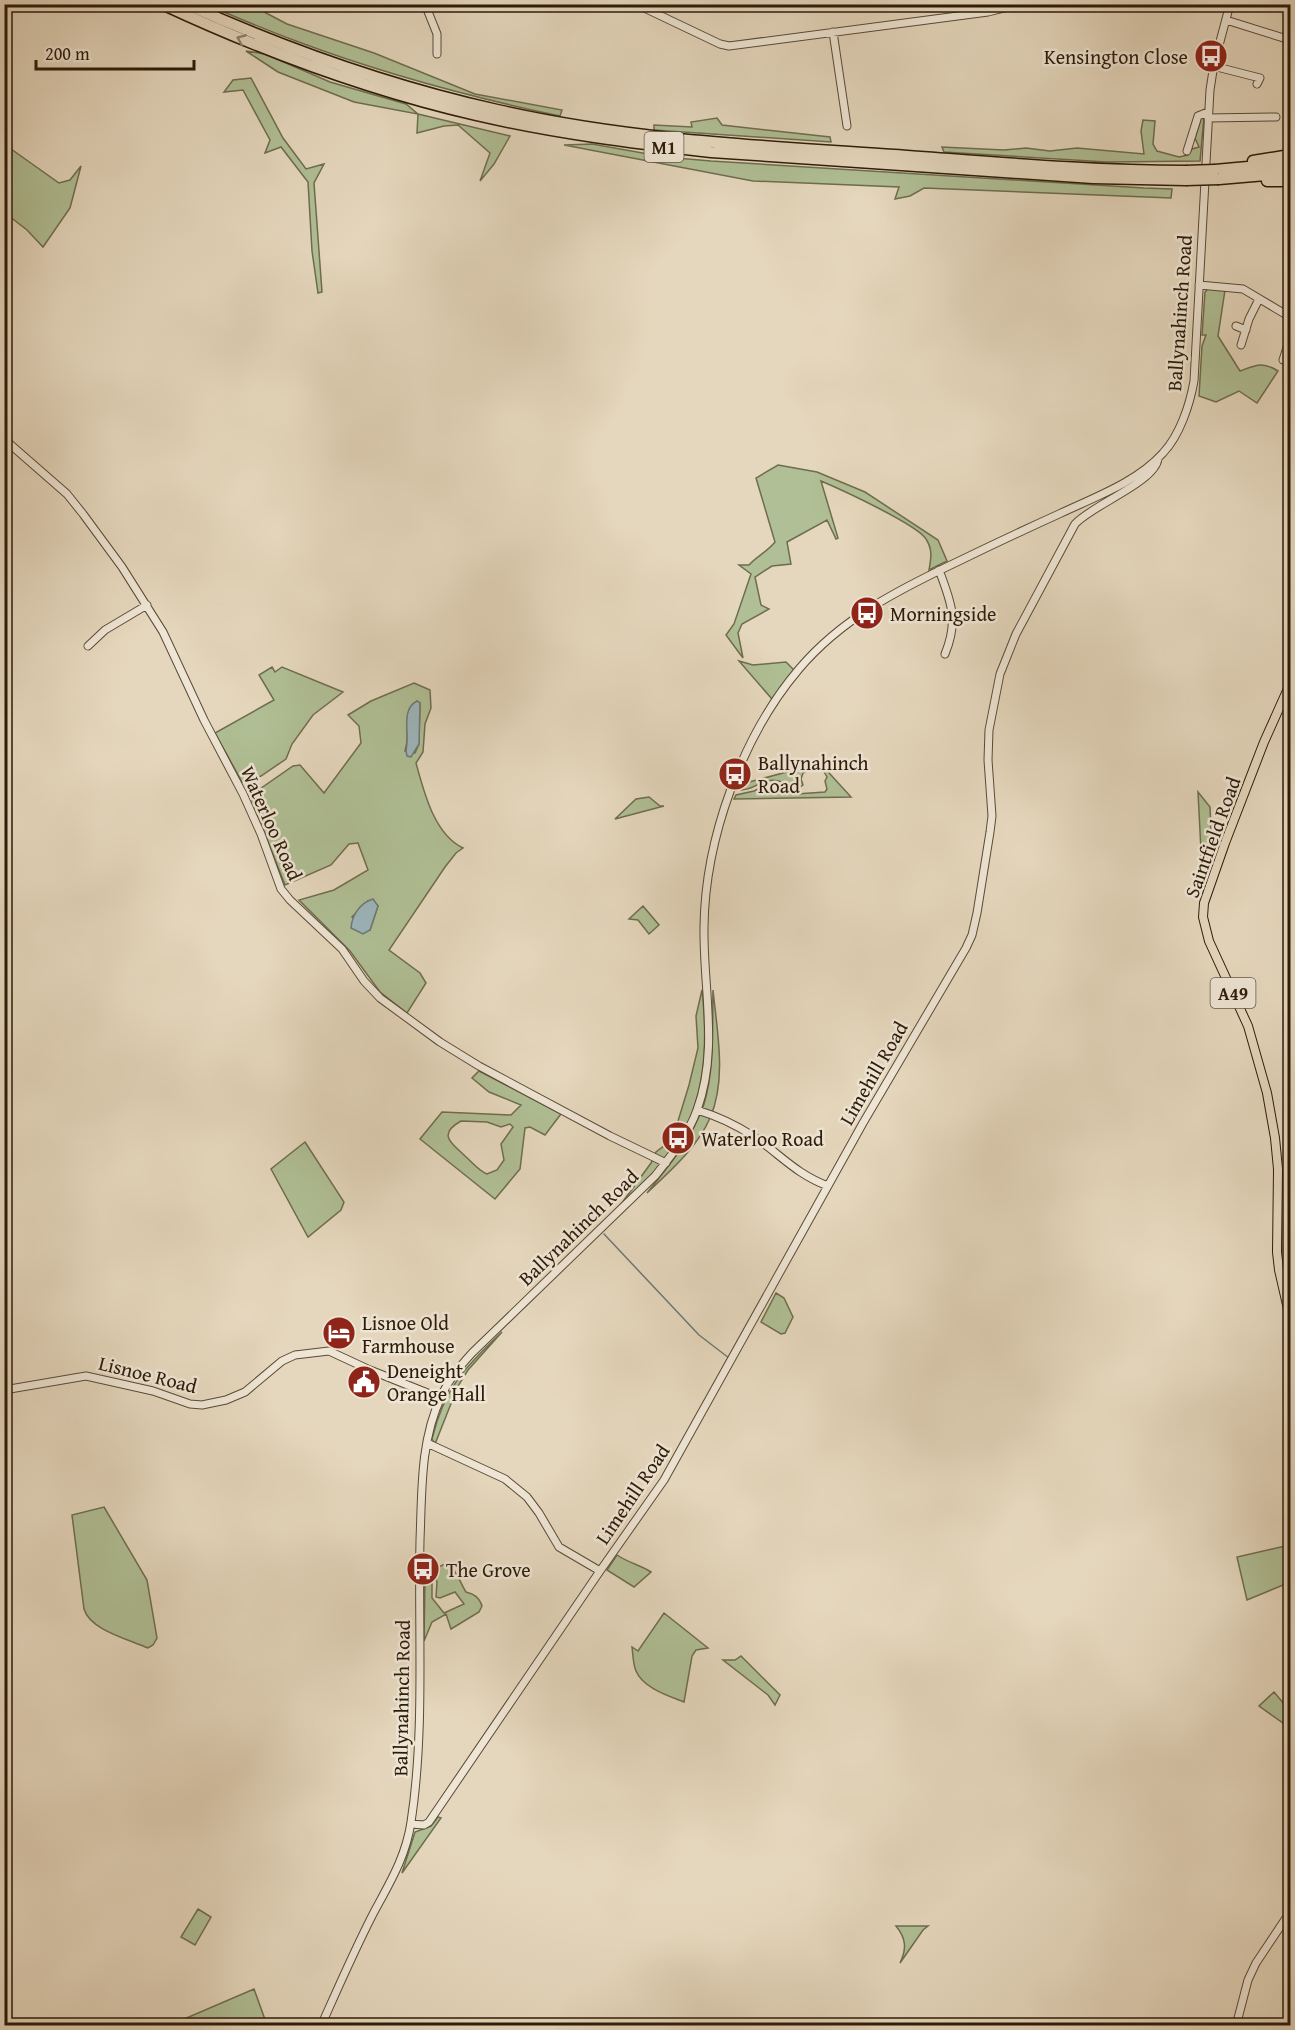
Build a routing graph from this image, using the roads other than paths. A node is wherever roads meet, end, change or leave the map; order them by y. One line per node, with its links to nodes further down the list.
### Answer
1 (162, 4): 21 (highway, M1, one-way to 1)
2 (186, 4): 21 (highway, M1)
3 (425, 4): 10 (street)
4 (636, 4): 8 (street)
5 (1020, 4): 8 (street)
6 (1230, 4): 7 (street, Ballynahinch Road)
7 (1226, 20): 9 (street); 11 (street, Ballynahinch Road)
8 (833, 32): 15 (street)
9 (1290, 40)
10 (437, 54)
11 (1213, 66): 12 (street); 13 (street, Ballynahinch Road)
12 (1257, 84)
13 (1208, 115): 14 (street); 16 (street, Ballynahinch Road); 23 (street, Ballynahinch Road)
14 (1276, 117)
15 (847, 126)
16 (1187, 151)
17 (1290, 154): 20 (highway)
18 (1290, 164): 20 (highway, M1)
19 (1290, 173): 20 (highway, M1)
20 (1221, 174): 21 (highway, M1, bridge); 22 (highway)
21 (1186, 175)
22 (1290, 181)
23 (1199, 285): 24 (street); 32 (street, Ballynahinch Road)
24 (1259, 299): 25 (street); 27 (street)
25 (1290, 317)
26 (1236, 326): 27 (street)
27 (1246, 330): 29 (street)
28 (1290, 338): 30 (street)
29 (1241, 345)
30 (1284, 360)
31 (4, 439): 34 (street, Waterloo Road)
32 (1158, 458): 33 (street, Ballynahinch Road); 40 (street, Limehill Road)
33 (939, 570): 36 (street); 38 (street, Ballynahinch Road)
34 (147, 605): 35 (street); 39 (street, Waterloo Road)
35 (88, 646)
36 (945, 654)
37 (1290, 684): 41 (main road, Saintfield Road / A49)
38 (697, 1110): 39 (street, Ballynahinch Road); 40 (street)
39 (666, 1163): 43 (street, Ballynahinch Road)
40 (828, 1186): 45 (street, Limehill Road)
41 (1290, 1318)
42 (4, 1390): 43 (street, Lisnoe Road)
43 (440, 1398): 44 (street, Ballynahinch Road)
44 (427, 1443): 45 (street); 46 (street, Ballynahinch Road)
45 (600, 1571): 46 (street, Limehill Road)
46 (411, 1824): 48 (street, Ballynahinch Road)
47 (1290, 1911): 49 (street)
48 (321, 2025)
49 (1236, 2025)

